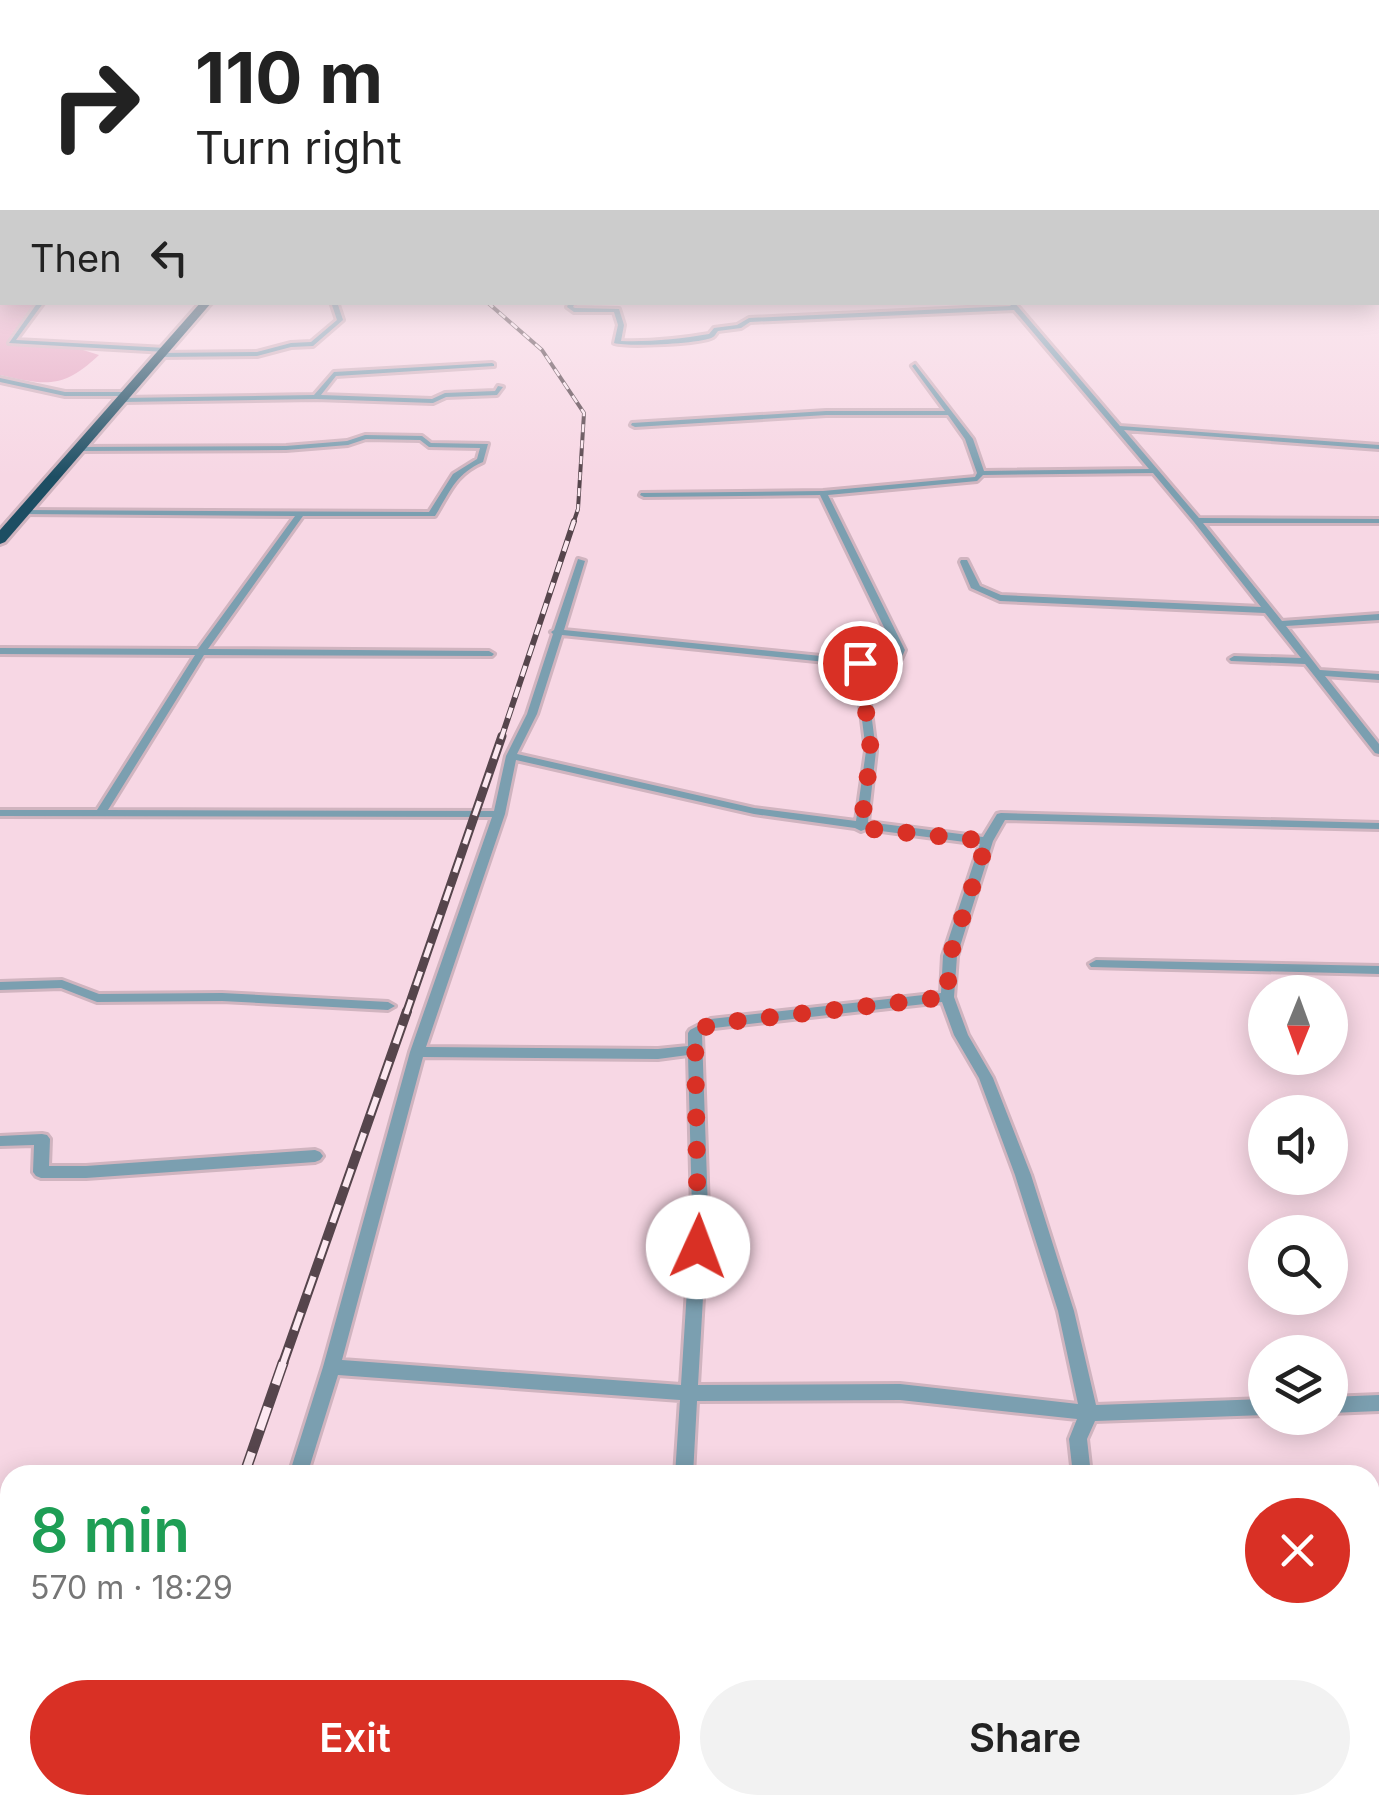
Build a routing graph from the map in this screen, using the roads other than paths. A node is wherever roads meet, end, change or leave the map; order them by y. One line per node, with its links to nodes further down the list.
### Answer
1 (38, 308): 9 (street)
2 (202, 308): 9 (highway)
3 (336, 308): 9 (street)
4 (570, 308): 8 (street)
5 (771, 308): 8 (street)
6 (968, 308): 8 (street)
7 (1015, 308): 18 (street)
8 (778, 319)
9 (163, 352): 14 (highway)
10 (492, 365): 15 (street)
11 (915, 366): 16 (street)
12 (0, 380): 14 (street)
13 (500, 386): 15 (street)
14 (125, 397): 15 (street); 20 (highway)
15 (316, 397)
16 (948, 412): 17 (street); 22 (street)
17 (634, 426)
18 (1120, 428): 19 (street); 21 (street)
19 (1379, 447)
20 (79, 449): 25 (highway); 26 (street)
21 (1156, 471): 22 (street); 27 (street)
22 (981, 473): 23 (street)
23 (823, 493): 24 (street); 41 (street)
24 (644, 495)
25 (24, 512): 26 (street); 29 (highway)
26 (300, 514): 37 (street)
27 (1197, 520): 28 (street); 32 (street)
28 (1379, 521)
29 (0, 539)
30 (581, 561): 35 (street)
31 (964, 562): 32 (street)
32 (1268, 610): 34 (street)
33 (1379, 617): 34 (street)
34 (1280, 624): 40 (street)
35 (556, 632): 41 (street); 45 (street)
36 (0, 651): 37 (street)
37 (202, 651): 38 (street); 47 (street)
38 (489, 654)
39 (1234, 659): 40 (street)
40 (1309, 661): 42 (street)
41 (860, 663): 50 (street)
42 (1319, 673): 43 (street); 44 (street)
43 (1379, 677)
44 (1379, 751)
45 (511, 756): 48 (street); 50 (street)
46 (0, 814): 47 (street)
47 (100, 814): 48 (street)
48 (499, 814): 58 (street)
49 (1379, 826): 51 (street)
50 (861, 828): 51 (street)
51 (987, 841): 55 (street)
52 (1096, 964): 53 (street)
53 (1379, 970)
54 (0, 986): 56 (street)
55 (947, 997): 57 (street); 66 (street)
56 (388, 1006)
57 (695, 1050): 58 (street); 62 (street)
58 (418, 1052): 61 (street)
59 (0, 1142): 60 (street)
60 (315, 1156)
61 (332, 1366): 62 (street); 67 (street)
62 (692, 1393): 66 (street); 68 (street)
63 (1379, 1403): 64 (street)
64 (1348, 1404)
65 (1248, 1408): 66 (street)
66 (1089, 1414): 69 (street)
67 (301, 1465)
68 (685, 1465)
69 (1081, 1465)

